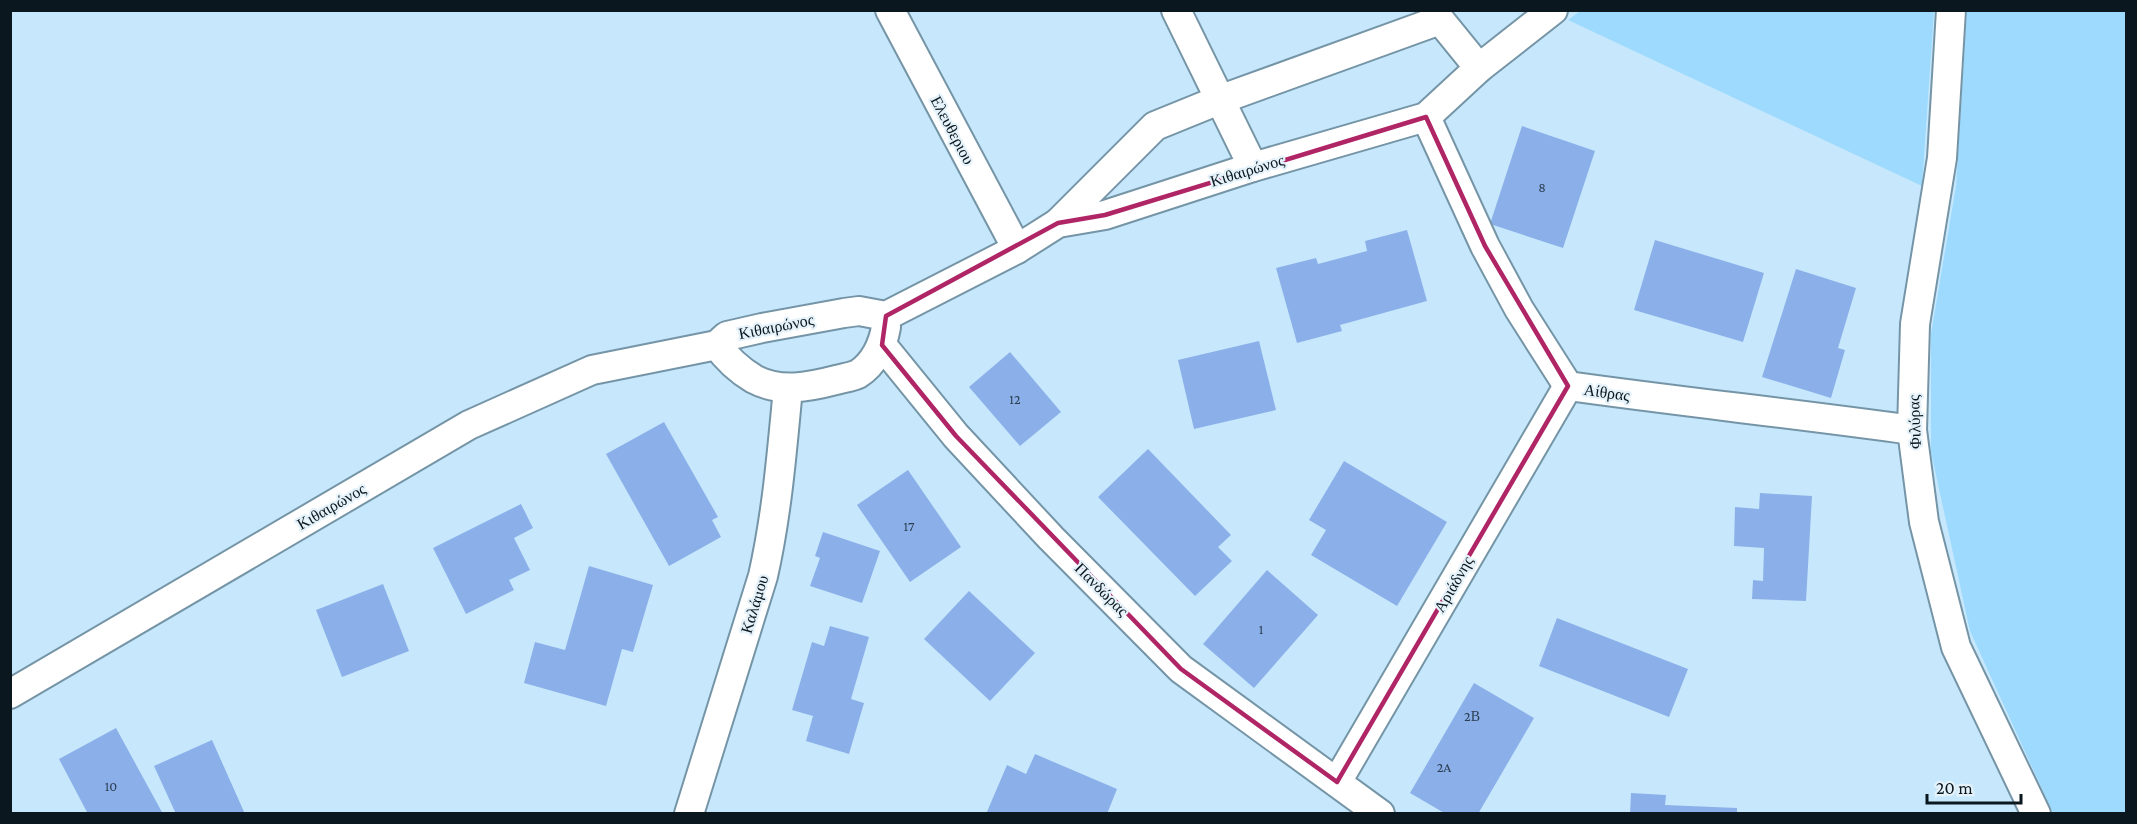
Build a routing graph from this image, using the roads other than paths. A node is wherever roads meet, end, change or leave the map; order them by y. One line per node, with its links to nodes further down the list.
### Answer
1 (890, 10): 10 (street, Ελευθεριου)
2 (1176, 10): 6 (street)
3 (1553, 10): 5 (street, Κιθαιρώνος)
4 (1951, 10): 16 (street, Φιλύρας)
5 (1479, 68): 6 (street); 7 (street, Κιθαιρώνος)
6 (1219, 100): 8 (street); 9 (street)
7 (1426, 117): 8 (street, Κιθαιρώνος); 14 (street, Αίθρας)
8 (1254, 167): 9 (street, Κιθαιρώνος)
9 (1058, 223): 10 (street, Κιθαιρώνος)
10 (1017, 249): 11 (street, Κιθαιρώνος)
11 (886, 316): 12 (street, Κιθαιρώνος); 13 (street)
12 (717, 345): 15 (street); 17 (street, Κιθαιρώνος)
13 (882, 345): 15 (street); 18 (street, Πανδώρας)
14 (1568, 386): 16 (street, Αίθρας); 18 (street, Αριάδνης)
15 (788, 388): 19 (street, Καλάμου)
16 (1912, 430): 21 (street, Φιλύρας)
17 (10, 694)
18 (1337, 782): 20 (street, Πανδώρας)
19 (689, 813)
20 (1380, 813)
21 (2036, 813)

